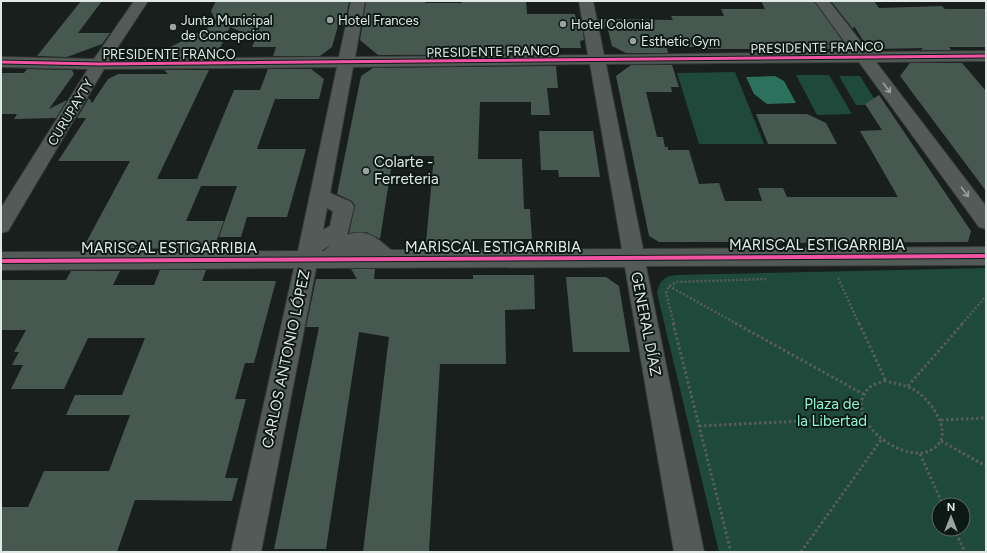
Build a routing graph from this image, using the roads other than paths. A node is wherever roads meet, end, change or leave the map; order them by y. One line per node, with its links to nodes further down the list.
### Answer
1 (141, 1): 10 (street, CURUPAYTY)
2 (358, 1): 9 (street, CARLOS ANTONIO LÓPEZ)
3 (586, 1): 7 (street, GENERAL DÍAZ)
4 (822, 1): 5 (street)
5 (864, 56): 6 (street, PRESIDENTE FRANCO); 7 (street, PRESIDENTE FRANCO); 12 (street, one-way to 12)
6 (986, 56)
7 (598, 60): 9 (street, PRESIDENTE FRANCO); 17 (street, GENERAL DÍAZ)
8 (1, 62): 10 (street, PRESIDENTE FRANCO)
9 (345, 63): 10 (street, PRESIDENTE FRANCO); 11 (street, CARLOS ANTONIO LÓPEZ)
10 (99, 64): 13 (street, CURUPAYTY)
11 (319, 197): 14 (street); 15 (street, CARLOS ANTONIO LÓPEZ)
12 (986, 221)
13 (1, 225)
14 (345, 237): 15 (street); 18 (street)
15 (314, 256): 18 (street, MARISCAL ESTIGARRIBIA); 19 (street, MARISCAL ESTIGARRIBIA); 20 (street, CARLOS ANTONIO LÓPEZ)
16 (986, 256): 17 (street, MARISCAL ESTIGARRIBIA)
17 (634, 259): 18 (street, MARISCAL ESTIGARRIBIA); 21 (street, GENERAL DÍAZ)
18 (386, 260)
19 (1, 261)
20 (246, 552)
21 (689, 552)

